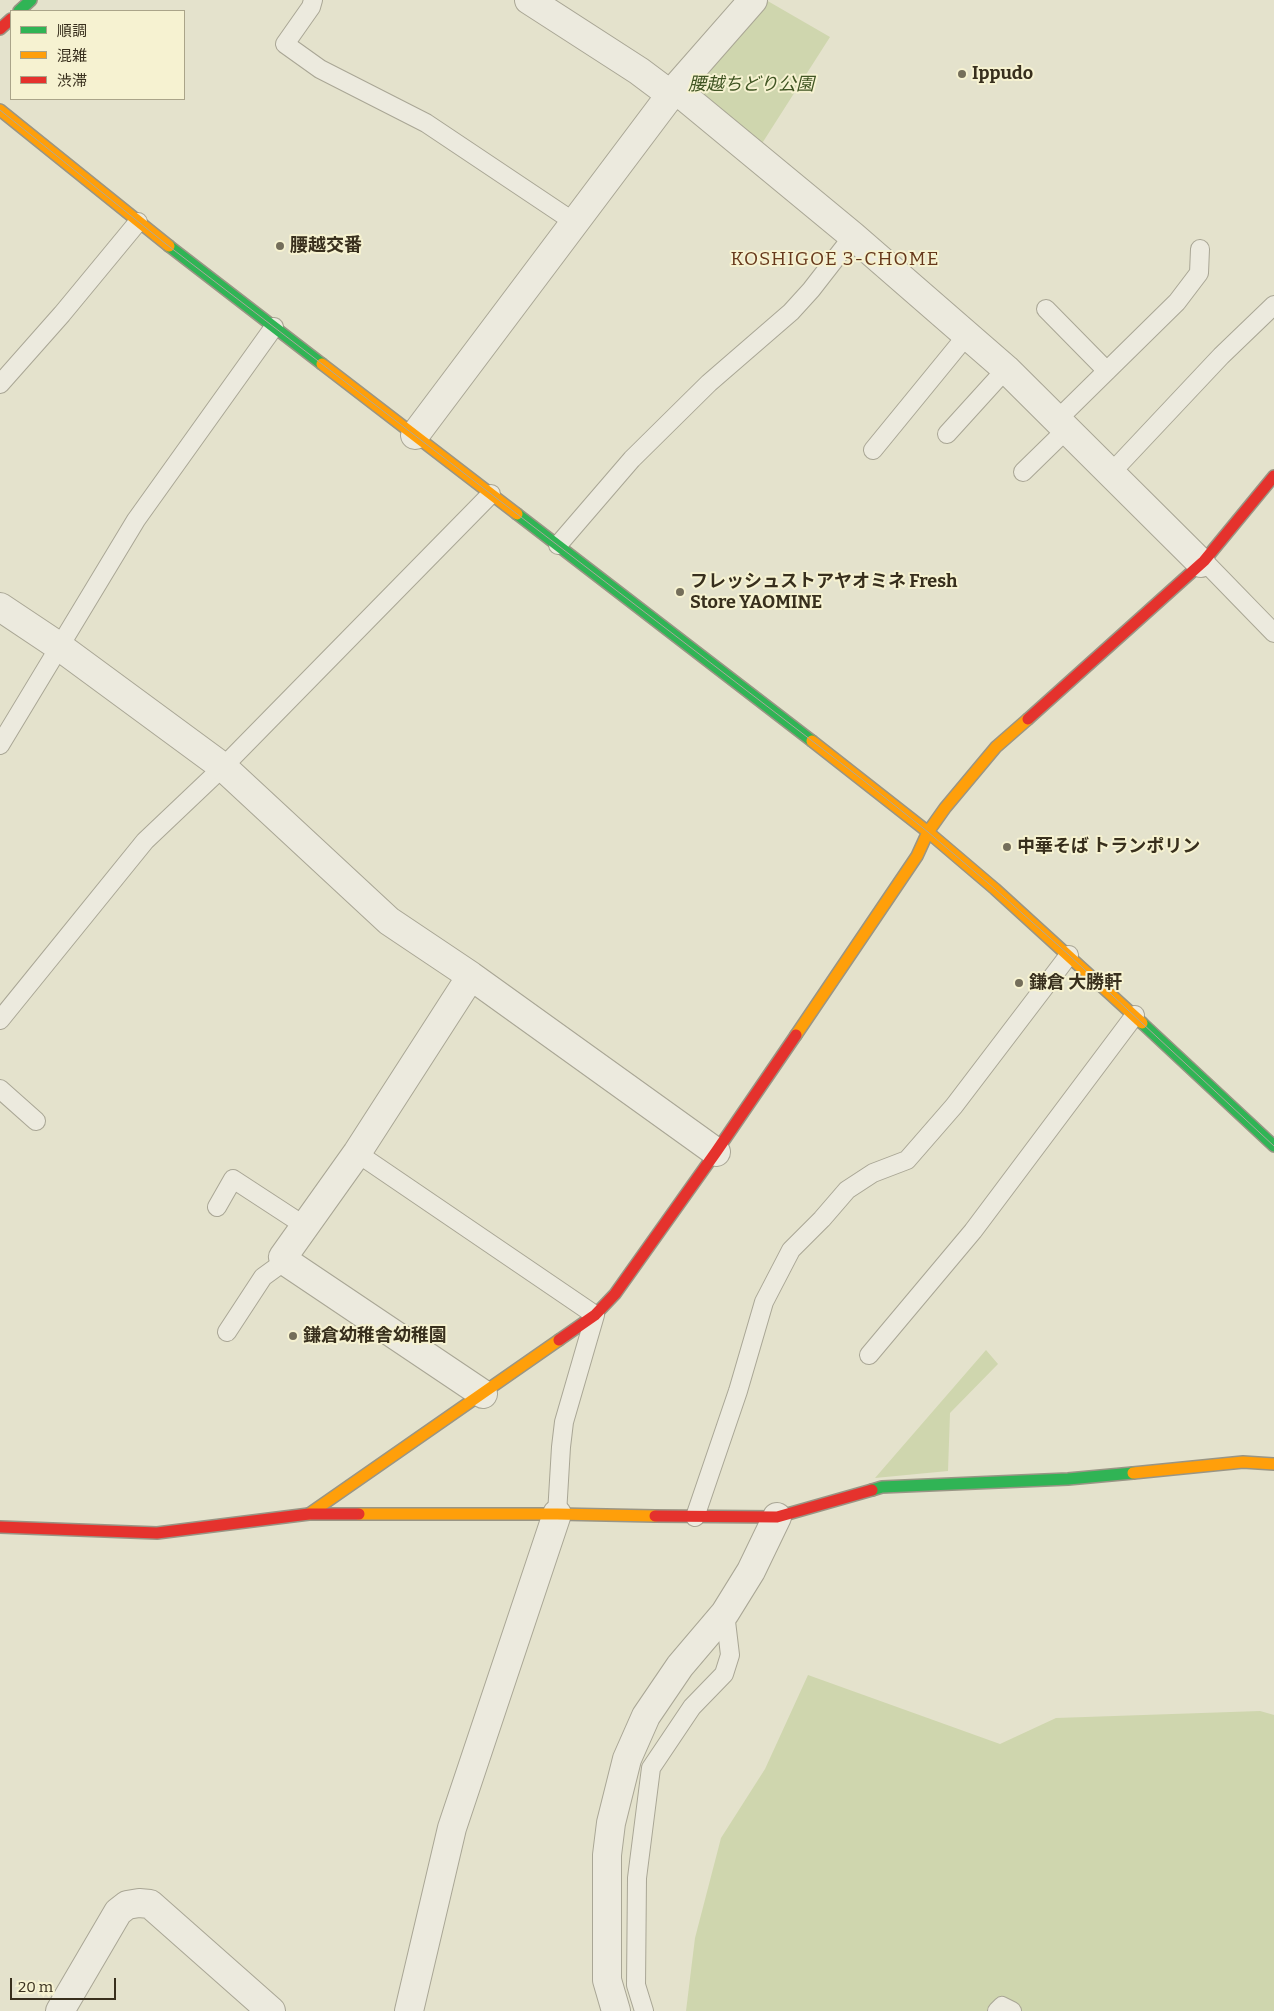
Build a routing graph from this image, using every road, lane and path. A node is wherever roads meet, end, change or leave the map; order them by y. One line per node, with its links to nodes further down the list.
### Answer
1 (32, 0): 5 (street)
2 (314, 0): 11 (lane)
3 (529, 0): 8 (street)
4 (753, 0): 8 (street)
5 (20, 10)
6 (10, 20): 7 (street)
7 (0, 29)
8 (673, 92): 11 (street); 12 (street)
9 (0, 110): 10 (street)
10 (138, 222): 16 (street); 20 (lane)
11 (574, 222): 23 (street)
12 (853, 236): 17 (street); 29 (lane)
13 (1200, 249): 19 (lane)
14 (1274, 305): 26 (lane)
15 (1046, 309): 19 (lane)
16 (274, 327): 23 (street); 33 (lane)
17 (967, 335): 18 (street); 24 (lane)
18 (1006, 369): 21 (street); 22 (lane)
19 (1107, 371): 21 (lane)
20 (0, 384)
21 (1061, 425): 25 (lane); 26 (street)
22 (947, 434)
23 (415, 435): 28 (street)
24 (873, 450)
25 (1023, 472)
26 (1110, 474): 30 (street)
27 (1274, 476): 30 (street)
28 (491, 494): 29 (street); 35 (lane)
29 (558, 544): 36 (street)
30 (1203, 562): 32 (lane); 36 (street)
31 (0, 607): 33 (street)
32 (1274, 633)
33 (60, 648): 34 (lane); 35 (street)
34 (0, 745)
35 (223, 767): 38 (street); 40 (lane)
36 (928, 832): 37 (street); 45 (street)
37 (1069, 955): 39 (street); 56 (lane)
38 (471, 976): 44 (street); 45 (street)
39 (1134, 1015): 43 (street); 51 (lane)
40 (0, 1020)
41 (0, 1089): 42 (lane)
42 (36, 1121)
43 (1272, 1140)
44 (358, 1152): 47 (street); 49 (lane)
45 (716, 1152): 49 (street)
46 (217, 1207): 47 (lane)
47 (305, 1226): 48 (street)
48 (285, 1261): 50 (lane); 52 (street)
49 (596, 1314): 52 (street); 55 (lane)
50 (227, 1332)
51 (869, 1355)
52 (483, 1394): 54 (street)
53 (1274, 1464): 57 (street)
54 (308, 1514): 55 (street); 58 (street)
55 (557, 1514): 56 (street); 62 (street)
56 (695, 1517): 57 (street)
57 (777, 1517): 59 (street)
58 (0, 1527)
59 (725, 1613): 63 (street); 64 (lane)
60 (60, 2011): 61 (street)
61 (271, 2011)
62 (408, 2011)
63 (616, 2011)
64 (644, 2011)
65 (997, 2011): 66 (lane)
66 (1012, 2011)

